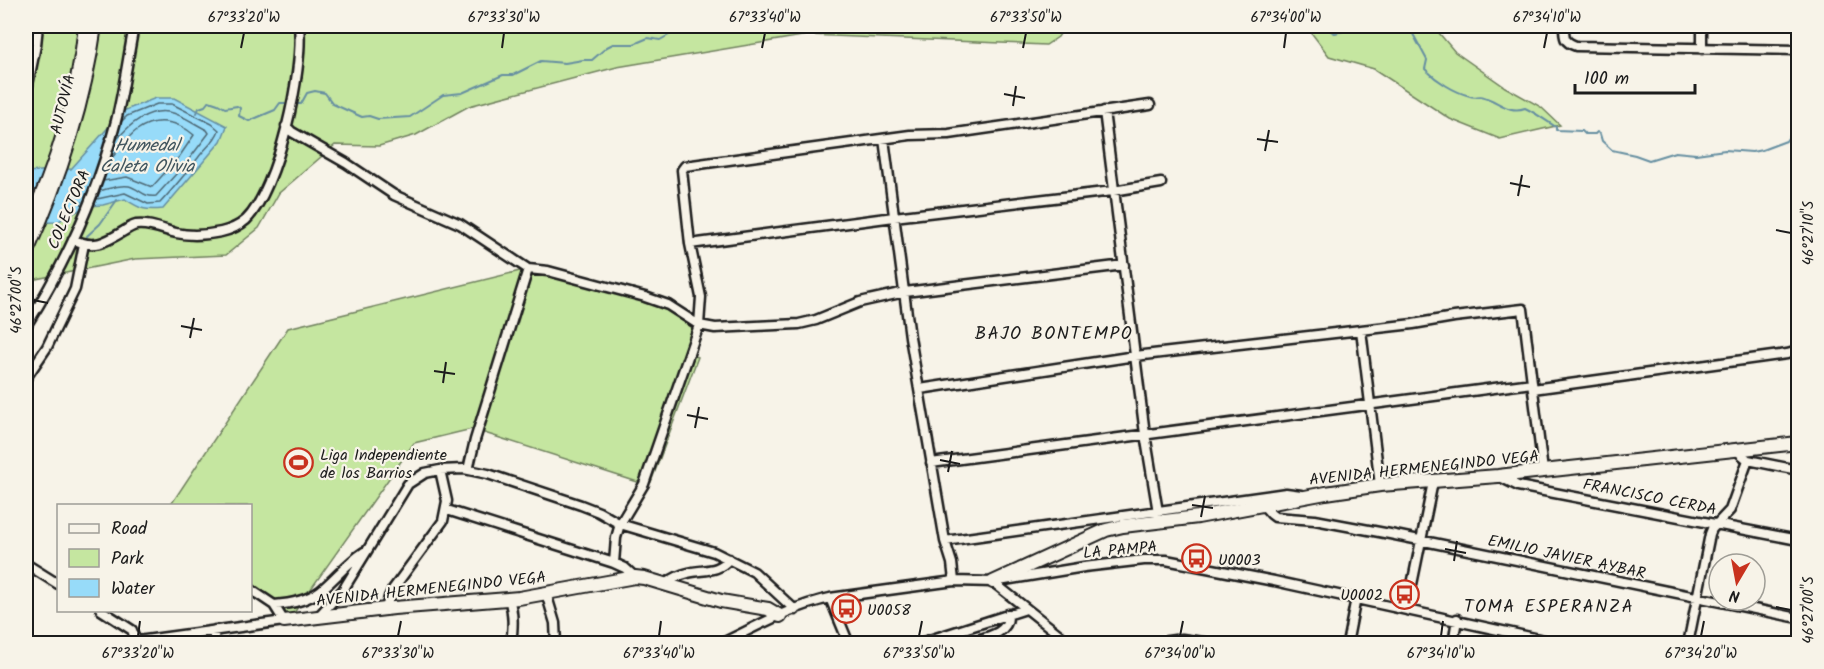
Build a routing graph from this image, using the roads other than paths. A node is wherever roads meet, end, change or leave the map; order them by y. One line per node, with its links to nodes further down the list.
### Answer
1 (38, 26): 10 (street)
2 (85, 26): 18 (street, AUTOVÍA)
3 (95, 26): 22 (street, AUTOVÍA)
4 (134, 26): 19 (street, COLECTORA)
5 (299, 26): 13 (street)
6 (1564, 26): 8 (street)
7 (1702, 26): 8 (street)
8 (1702, 49): 9 (street)
9 (1798, 50)
10 (26, 95)
11 (1150, 105): 12 (street)
12 (1104, 111): 14 (street); 16 (street)
13 (286, 126): 20 (street); 24 (street)
14 (884, 139): 17 (street); 21 (street)
15 (1161, 183): 16 (street)
16 (1113, 191): 17 (street); 23 (street)
17 (894, 217): 21 (street); 25 (street)
18 (26, 228)
19 (74, 239): 20 (street); 27 (street, COLECTORA)
20 (84, 244): 31 (street)
21 (690, 244): 26 (street)
22 (26, 254)
23 (1124, 265): 25 (street); 30 (street)
24 (528, 268): 26 (street); 41 (street)
25 (905, 292): 26 (street); 33 (street)
26 (699, 325): 51 (street)
27 (26, 326)
28 (1361, 330): 30 (street); 32 (street); 34 (street)
29 (1798, 351): 32 (street)
30 (1135, 356): 33 (street); 35 (street)
31 (26, 378)
32 (1532, 386): 34 (street); 43 (street)
33 (920, 389): 39 (street)
34 (1370, 405): 35 (street); 46 (street)
35 (1144, 434): 39 (street); 50 (street)
36 (1798, 443): 37 (street, AVENIDA HERMENEGINDO VEGA)
37 (1736, 450): 38 (street); 43 (street, AVENIDA HERMENEGINDO VEGA)
38 (1748, 460): 42 (street); 52 (street)
39 (931, 463): 55 (street)
40 (440, 470): 41 (street); 49 (street); 56 (street)
41 (468, 470): 51 (street)
42 (1798, 470)
43 (1543, 471): 44 (street, AVENIDA HERMENEGINDO VEGA)
44 (1498, 476): 45 (street, AVENIDA HERMENEGINDO VEGA); 52 (street, FRANCISCO CERDA)
45 (1433, 482): 46 (street, AVENIDA HERMENEGINDO VEGA); 54 (street)
46 (1380, 486): 47 (street, AVENIDA HERMENEGINDO VEGA)
47 (1310, 496): 48 (street, AVENIDA HERMENEGINDO VEGA); 50 (street)
48 (1263, 505): 50 (street, AVENIDA HERMENEGINDO VEGA); 54 (street, EMILIO JAVIER AYBAR)
49 (447, 510): 58 (street); 72 (street)
50 (1160, 517): 55 (street); 62 (street, AVENIDA HERMENEGINDO VEGA)
51 (620, 524): 57 (street); 58 (street)
52 (1718, 524): 53 (street, FRANCISCO CERDA); 67 (street)
53 (1798, 540)
54 (1421, 541): 67 (street, EMILIO JAVIER AYBAR); 74 (street)
55 (945, 542): 61 (street)
56 (367, 550): 71 (street); 79 (street)
57 (729, 559): 64 (street); 75 (street)
58 (614, 563): 60 (street)
59 (26, 564): 63 (street)
60 (634, 577): 64 (street, AVENIDA HERMENEGINDO VEGA); 66 (street, AVENIDA HERMENEGINDO VEGA)
61 (954, 581): 62 (street, LA PAMPA); 68 (street, LA PAMPA)
62 (993, 582): 69 (street, LA PAMPA); 73 (street)
63 (57, 583)
64 (665, 584): 78 (street, AVENIDA HERMENEGINDO VEGA)
65 (252, 590): 71 (street)
66 (546, 593): 70 (street, AVENIDA HERMENEGINDO VEGA); 89 (street)
67 (1696, 597): 80 (street, EMILIO JAVIER AYBAR); 100 (street)
68 (830, 598): 75 (street, LA PAMPA); 91 (street)
69 (1356, 598): 74 (street, LA PAMPA); 97 (street)
70 (509, 599): 72 (street, AVENIDA HERMENEGINDO VEGA); 88 (street)
71 (274, 604): 82 (street)
72 (386, 609): 79 (street, AVENIDA HERMENEGINDO VEGA)
73 (1026, 609): 77 (street); 94 (street)
74 (1407, 609): 81 (street, LA PAMPA)
75 (795, 610): 78 (street, LA PAMPA)
76 (104, 612): 85 (street)
77 (1008, 614): 92 (street); 93 (street)
78 (780, 615): 90 (street, LA PAMPA)
79 (318, 617): 82 (street, AVENIDA HERMENEGINDO VEGA)
80 (1798, 618)
81 (1457, 619): 98 (street); 99 (street, LA PAMPA)
82 (284, 621): 83 (street, AVENIDA HERMENEGINDO VEGA)
83 (215, 630): 84 (street, AVENIDA HERMENEGINDO VEGA); 87 (street)
84 (184, 639): 85 (street, AVENIDA HERMENEGINDO VEGA)
85 (136, 641): 86 (street, AVENIDA HERMENEGINDO VEGA)
86 (116, 644)
87 (213, 644)
88 (511, 644)
89 (556, 644)
90 (720, 644)
91 (849, 644)
92 (917, 644)
93 (964, 644)
94 (1071, 644)
95 (1147, 644): 96 (street)
96 (1216, 644)
97 (1347, 644)
98 (1452, 644)
99 (1562, 644)
100 (1688, 644)

